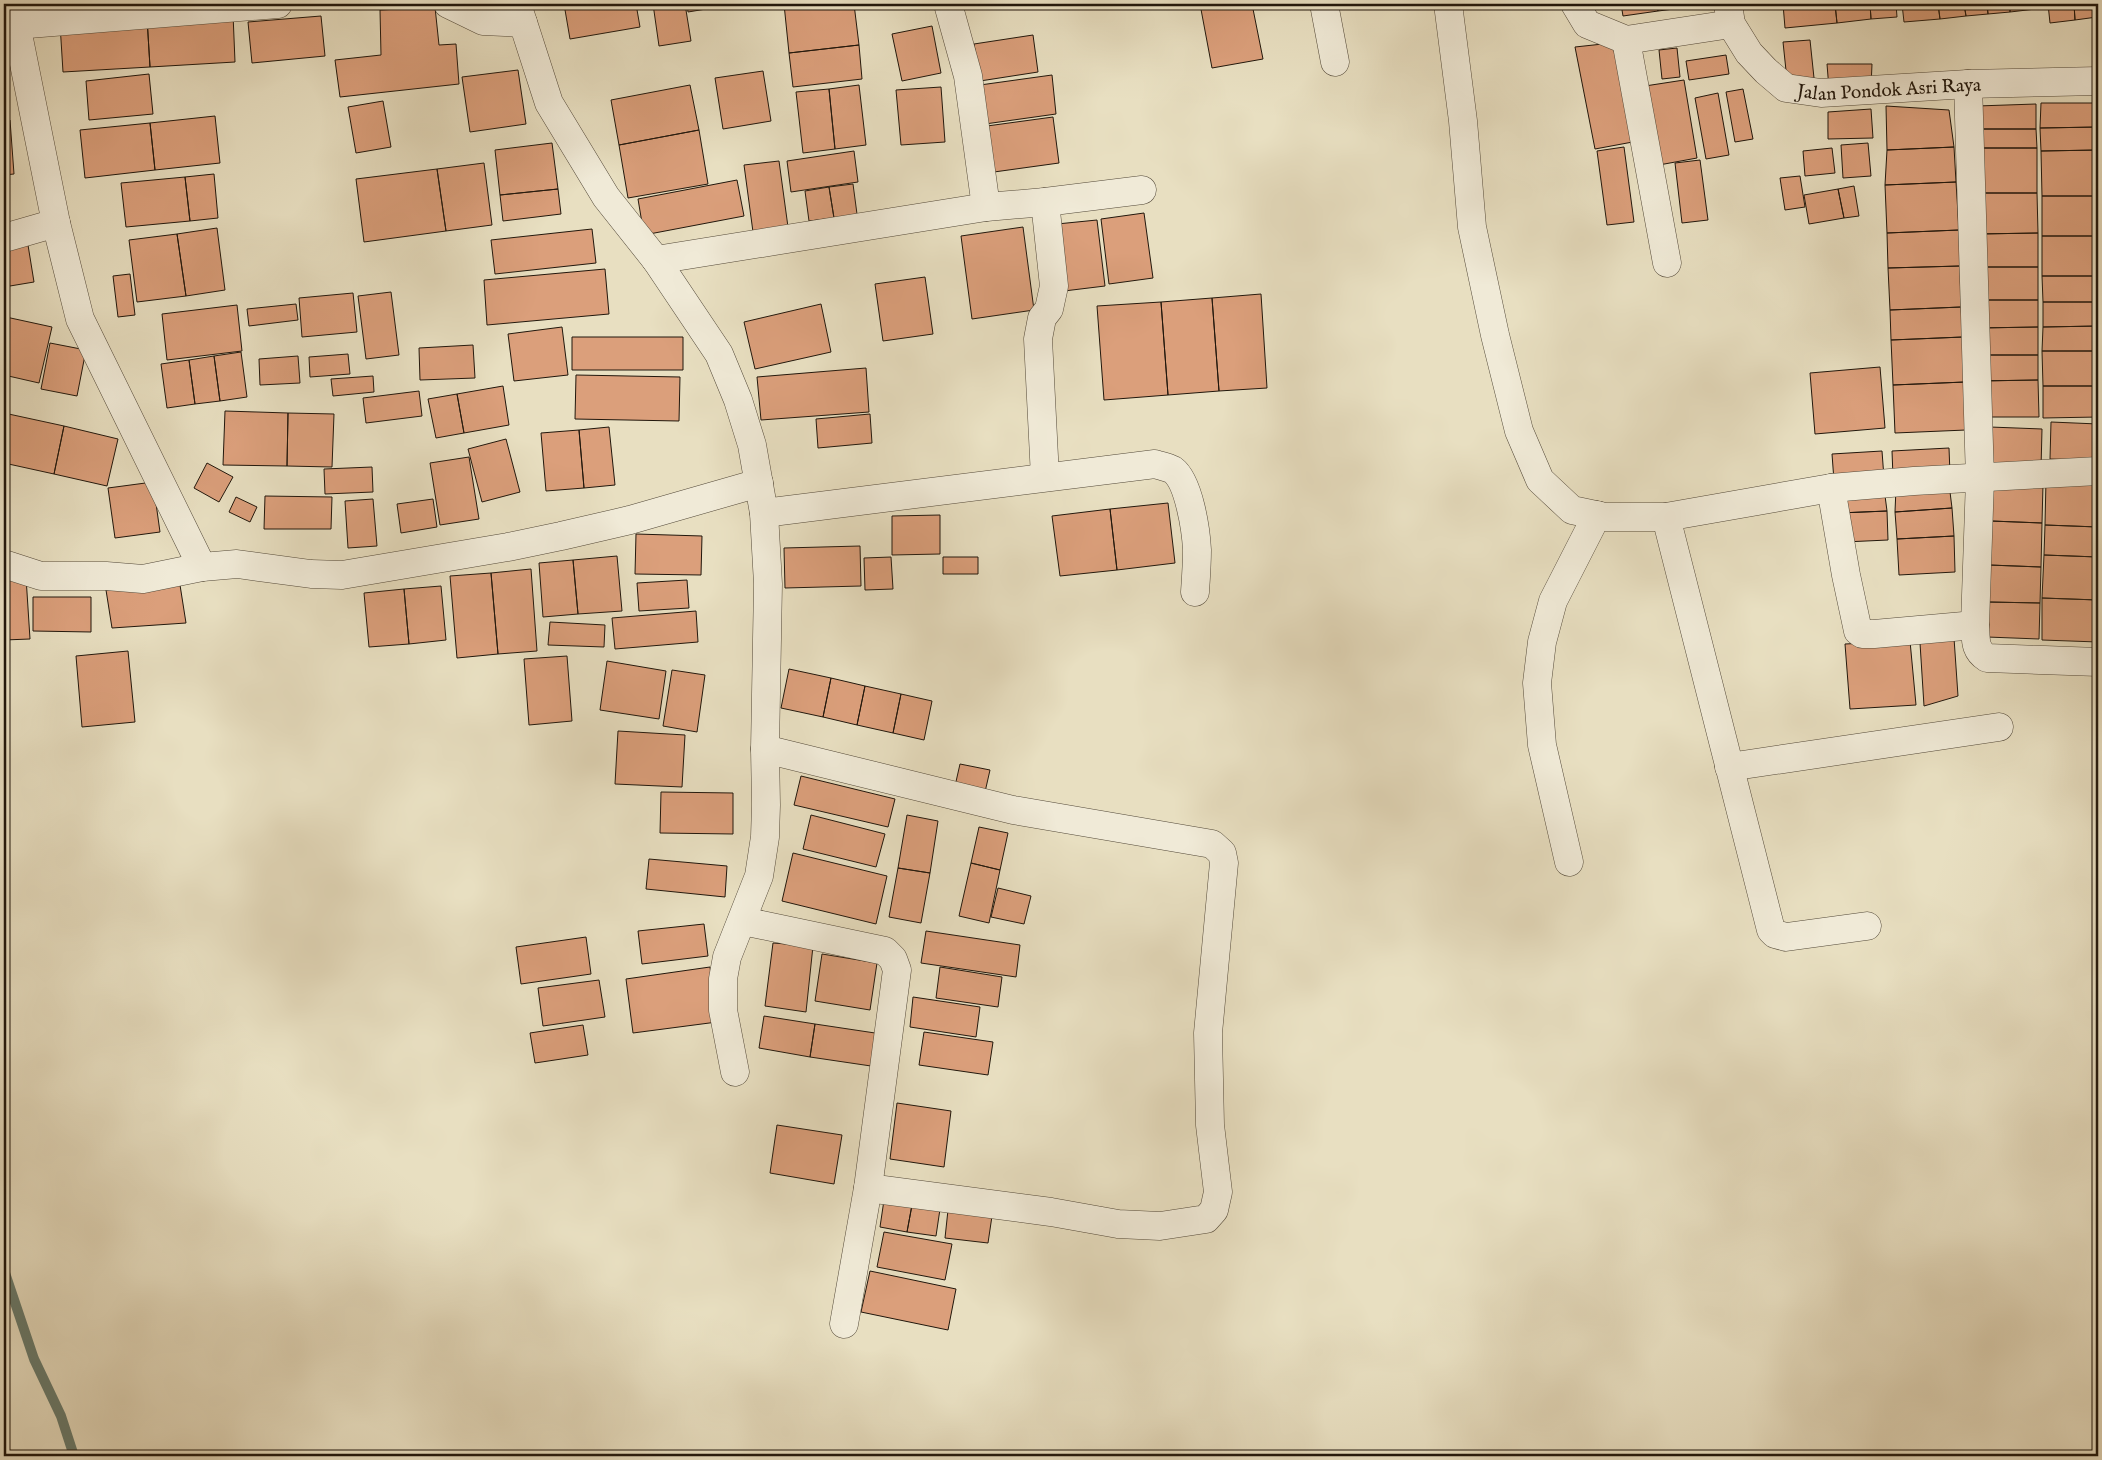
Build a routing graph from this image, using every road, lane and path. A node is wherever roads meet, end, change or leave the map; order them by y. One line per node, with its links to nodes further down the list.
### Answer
1 (278, 4): 8 (street)
2 (448, 4): 7 (street)
3 (948, 4): 16 (street)
4 (1324, 4): 11 (street)
5 (1448, 4): 27 (street)
6 (1574, 4): 10 (street)
7 (520, 13): 19 (street)
8 (14, 14): 17 (street)
9 (1730, 14): 10 (street); 13 (street, Jalan Pondok Asri Raya)
10 (1626, 40): 20 (street)
11 (1335, 62)
12 (2098, 81): 13 (street, Jalan Pondok Asri Raya)
13 (1968, 84): 23 (street)
14 (1142, 190): 15 (street)
15 (1045, 202): 16 (street); 22 (street)
16 (986, 207): 19 (street)
17 (56, 223): 18 (street); 30 (street)
18 (4, 238)
19 (656, 260): 24 (street)
20 (1667, 262)
21 (2098, 472): 23 (street)
22 (1044, 477): 26 (street); 31 (street)
23 (1980, 479): 25 (street); 32 (street)
24 (759, 483): 26 (street); 30 (street)
25 (1831, 488): 28 (street); 32 (street)
26 (764, 513): 35 (street)
27 (1597, 515): 28 (street); 37 (street)
28 (1666, 517): 36 (street)
29 (4, 564): 30 (street)
30 (202, 567)
31 (1195, 592)
32 (1974, 625): 33 (street)
33 (2098, 662)
34 (1999, 727): 36 (street)
35 (765, 749): 38 (street); 41 (street)
36 (1729, 767): 39 (street)
37 (1569, 862)
38 (743, 921): 40 (street); 41 (street)
39 (1867, 926)
40 (735, 1072)
41 (868, 1188): 42 (street)
42 (844, 1324)

